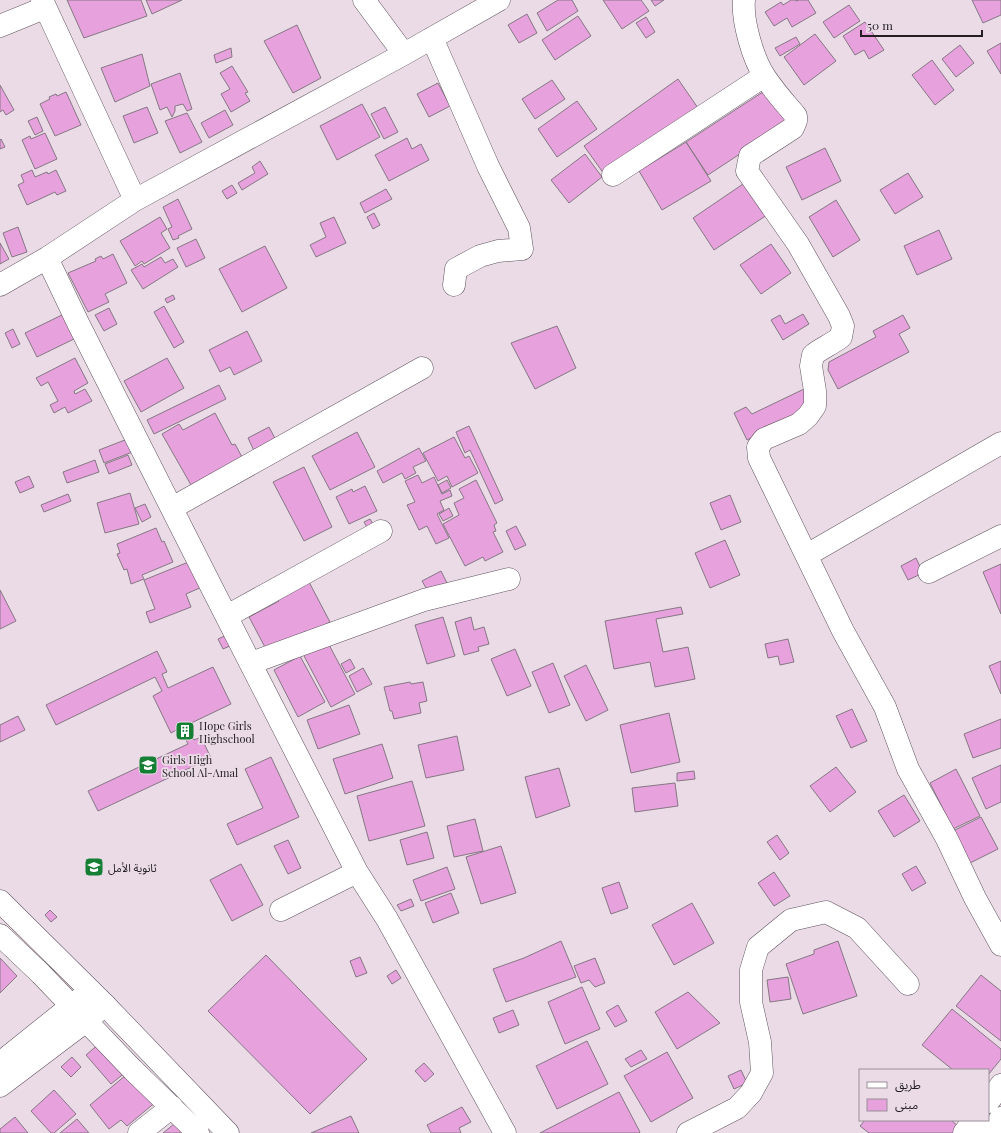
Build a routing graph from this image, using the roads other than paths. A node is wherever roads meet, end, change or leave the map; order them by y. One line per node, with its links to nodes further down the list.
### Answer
1 (364, 0): 7 (street)
2 (499, 0): 6 (street)
3 (744, 0): 8 (street)
4 (43, 4): 5 (street); 10 (street)
5 (0, 26)
6 (432, 38): 7 (street); 13 (street)
7 (404, 54): 10 (street)
8 (764, 76): 9 (street); 19 (street)
9 (613, 175)
10 (135, 200): 11 (street)
11 (47, 258): 12 (street); 16 (street)
12 (0, 285)
13 (454, 285)
14 (422, 368): 16 (street)
15 (1001, 443): 19 (street)
16 (172, 508): 22 (street)
17 (381, 531): 22 (street)
18 (1001, 536): 20 (street)
19 (807, 556): 28 (street)
20 (929, 572)
21 (509, 579): 23 (street)
22 (227, 616): 23 (street)
23 (251, 663): 24 (street)
24 (357, 872): 26 (street); 42 (street)
25 (0, 901): 30 (street)
26 (281, 910)
27 (1, 938): 31 (street)
28 (1001, 945)
29 (908, 984): 43 (street)
30 (97, 998): 31 (street); 41 (street)
31 (79, 1014): 32 (street); 34 (street); 36 (street)
32 (0, 1063)
33 (1001, 1085): 35 (street)
34 (0, 1086)
35 (989, 1101)
36 (172, 1107): 39 (street); 40 (street)
37 (1001, 1118): 45 (street)
38 (973, 1121): 44 (street)
39 (139, 1133)
40 (198, 1133)
41 (228, 1133)
42 (505, 1133)
43 (688, 1133)
44 (964, 1133)
45 (989, 1133)

